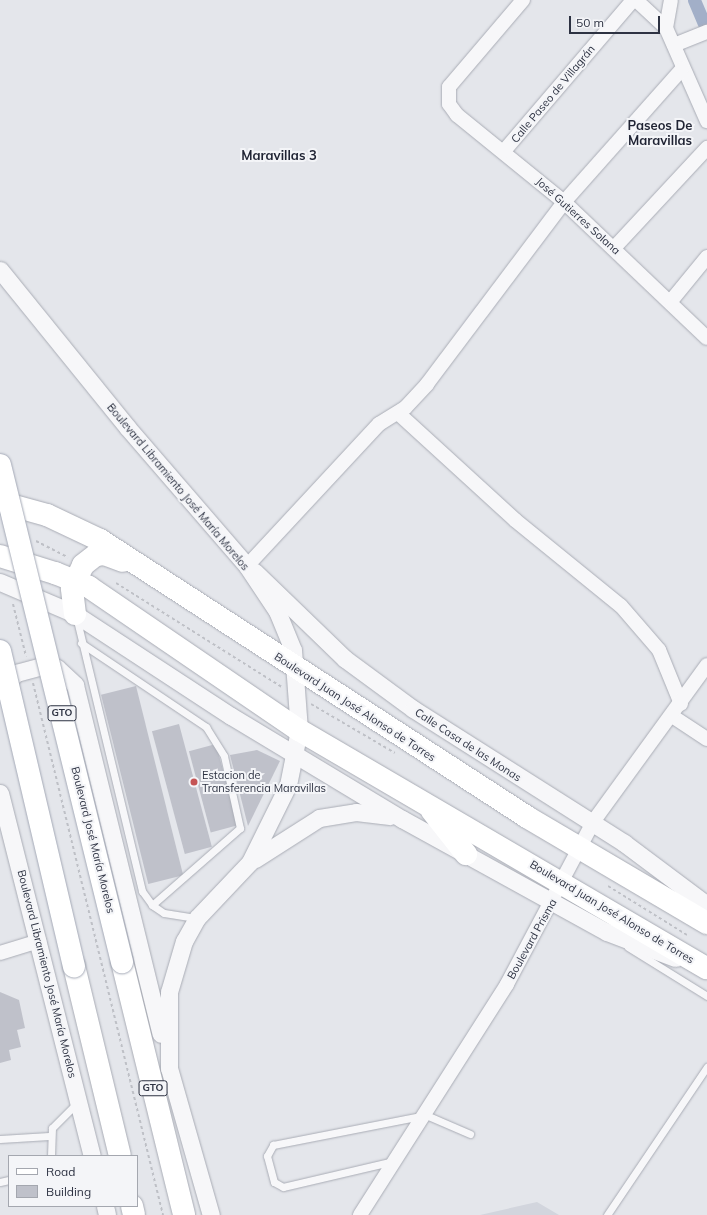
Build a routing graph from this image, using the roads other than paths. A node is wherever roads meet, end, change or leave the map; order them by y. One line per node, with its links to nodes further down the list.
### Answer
1 (523, 0): 11 (street, José Gutierres Solana)
2 (633, 0): 11 (street, Calle Paseo de Villagrán)
3 (636, 0): 5 (street)
4 (671, 0): 5 (street)
5 (666, 28): 7 (street)
6 (707, 32): 7 (street)
7 (674, 45): 8 (street)
8 (682, 69): 9 (street); 12 (street)
9 (707, 122)
10 (707, 148): 13 (street)
11 (504, 151): 12 (street, José Gutierres Solana)
12 (564, 202): 13 (street, José Gutierres Solana); 18 (street)
13 (614, 248): 16 (street, José Gutierres Solana)
14 (707, 257): 16 (street)
15 (0, 270): 22 (street, Boulevard Libramiento José María Morelos)
16 (671, 301): 17 (street, José Gutierres Solana)
17 (707, 338)
18 (398, 413): 22 (street); 32 (street)
19 (0, 465): 66 (main road, Boulevard José María Morelos / GTO, bridge)
20 (0, 502): 26 (main road, Boulevard Juan José Alonso de Torres)
21 (0, 556): 23 (main road, Boulevard Juan José Alonso de Torres)
22 (247, 566): 30 (street, Boulevard Libramiento José María Morelos); 40 (street, Calle Casa de las Monas)
23 (78, 572): 25 (main road); 26 (main road); 34 (main road, Boulevard Juan José Alonso de Torres)
24 (4, 583): 25 (street)
25 (75, 614): 27 (lane); 36 (street)
26 (223, 621): 30 (main road, Boulevard Juan José Alonso de Torres)
27 (81, 643): 47 (lane); 47 (lane)
28 (0, 651): 64 (main road, bridge)
29 (707, 665): 32 (street, Boulevard Prisma)
30 (295, 669): 34 (street, Boulevard Libramiento José María Morelos); 41 (main road, Boulevard Juan José Alonso de Torres)
31 (0, 689): 55 (street)
32 (681, 704): 33 (street, Boulevard Prisma)
33 (672, 716): 35 (street); 40 (street, Boulevard Prisma)
34 (299, 730): 36 (street, Boulevard Libramiento José María Morelos); 38 (main road, Boulevard Juan José Alonso de Torres)
35 (707, 739)
36 (295, 756): 39 (street); 43 (street, Boulevard Libramiento José María Morelos)
37 (0, 793): 51 (street, Boulevard Libramiento José María Morelos)
38 (425, 802): 42 (main road); 44 (main road, Boulevard Juan José Alonso de Torres)
39 (402, 819): 42 (street); 43 (street)
40 (593, 822): 41 (street, Boulevard Prisma); 46 (street, Calle Casa de las Monas)
41 (580, 847): 44 (street, Boulevard Prisma); 49 (main road, Boulevard Juan José Alonso de Torres)
42 (466, 854): 45 (street)
43 (250, 862): 48 (street, Boulevard Libramiento José María Morelos)
44 (563, 882): 45 (street, Boulevard Prisma); 53 (main road, Boulevard Juan José Alonso de Torres)
45 (553, 902): 50 (street); 58 (street, Boulevard Prisma)
46 (705, 902)
47 (152, 906): 48 (lane)
48 (197, 918): 55 (street, Boulevard Libramiento José María Morelos)
49 (707, 923)
50 (607, 932): 53 (street); 54 (lane)
51 (39, 941): 52 (street); 57 (street, Boulevard Libramiento José María Morelos)
52 (0, 953)
53 (707, 969)
54 (707, 996)
55 (169, 1068): 67 (street, Boulevard Libramiento José María Morelos)
56 (707, 1068): 69 (lane)
57 (79, 1101): 60 (lane); 63 (street, Boulevard Libramiento José María Morelos)
58 (426, 1115): 59 (lane); 65 (street, Boulevard Prisma); 65 (lane)
59 (470, 1134)
60 (49, 1136): 61 (lane); 62 (lane)
61 (0, 1139)
62 (50, 1155)
63 (92, 1155)
64 (120, 1155)
65 (396, 1160): 68 (street, Boulevard Prisma)
66 (184, 1215)
67 (211, 1215)
68 (360, 1215)
69 (607, 1215)

